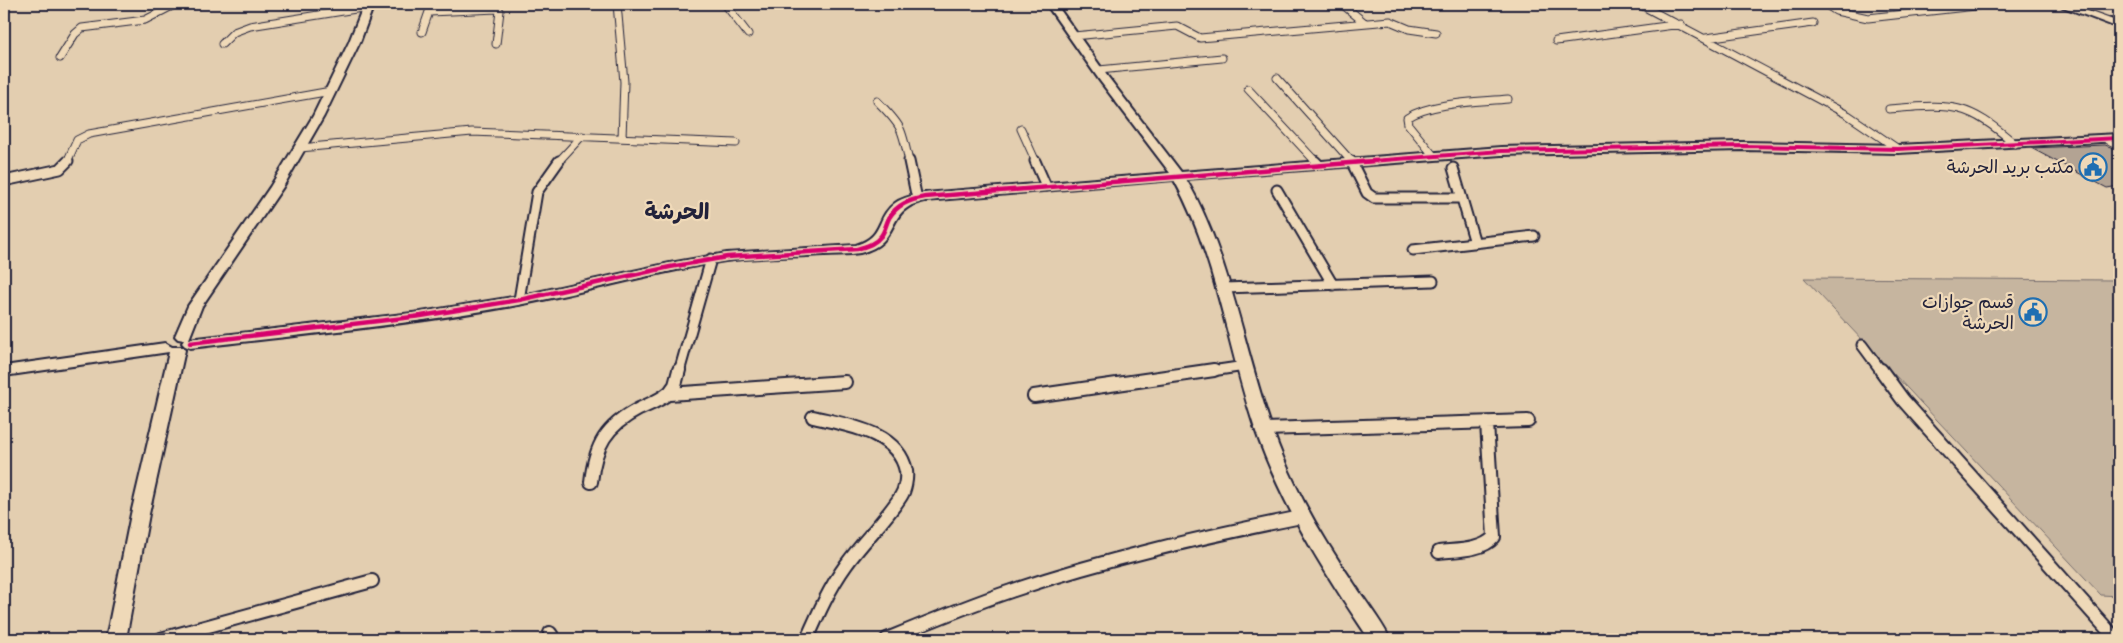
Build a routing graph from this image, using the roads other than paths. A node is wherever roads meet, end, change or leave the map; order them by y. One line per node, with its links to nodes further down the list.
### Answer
1 (179, 4): 26 (street)
2 (416, 4): 12 (street)
3 (427, 4): 13 (street)
4 (617, 4): 37 (street)
5 (725, 4): 19 (street)
6 (1051, 4): 21 (street)
7 (1342, 4): 14 (street)
8 (1639, 4): 16 (street)
9 (1825, 4): 10 (street)
10 (1994, 4)
11 (2060, 4): 17 (street)
12 (368, 6): 24 (street); 31 (street)
13 (429, 12): 18 (street); 25 (street)
14 (1366, 23): 20 (street); 21 (street)
15 (1813, 23): 22 (street)
16 (1681, 24): 22 (street); 23 (street)
17 (2119, 25)
18 (422, 32)
19 (748, 34)
20 (1436, 34)
21 (1074, 36): 28 (street)
22 (1706, 38): 43 (street)
23 (1556, 41)
24 (222, 44)
25 (496, 44)
26 (60, 58)
27 (1222, 58): 28 (street)
28 (1099, 70): 48 (street)
29 (1277, 78): 45 (street)
30 (1248, 89): 46 (street)
31 (331, 91): 42 (street); 49 (street)
32 (1508, 98): 44 (street)
33 (877, 101): 53 (street)
34 (1889, 109): 40 (street)
35 (1022, 129): 50 (street)
36 (582, 136): 37 (street); 42 (street); 61 (street)
37 (622, 138): 39 (street)
38 (2113, 138): 40 (street); 41 (street)
39 (736, 143)
40 (2015, 144): 43 (street)
41 (2119, 145)
42 (300, 148): 62 (street)
43 (1898, 148): 44 (street)
44 (1433, 155): 45 (street)
45 (1351, 162): 46 (street); 52 (street)
46 (1318, 164): 48 (street)
47 (1453, 168): 52 (street)
48 (1178, 176): 50 (street); 60 (street)
49 (4, 181)
50 (1046, 186): 53 (street)
51 (1277, 190): 59 (street)
52 (1461, 198): 55 (street)
53 (917, 199): 57 (street)
54 (1534, 236): 55 (street)
55 (1475, 243): 56 (street)
56 (1413, 250)
57 (711, 259): 61 (street); 67 (street)
58 (1433, 281): 59 (street)
59 (1333, 285): 60 (street)
60 (1223, 288): 64 (street)
61 (520, 300): 62 (street)
62 (178, 344): 65 (street); 77 (street)
63 (1862, 345): 82 (street)
64 (1245, 366): 68 (street); 72 (street)
65 (4, 371)
66 (845, 382): 67 (street)
67 (669, 394): 73 (street)
68 (1034, 396)
69 (813, 417): 79 (street)
70 (1528, 421): 71 (street)
71 (1487, 423): 72 (street); 75 (street)
72 (1263, 429): 74 (street)
73 (591, 482)
74 (1301, 517): 80 (street); 81 (street)
75 (1439, 552)
76 (372, 581): 78 (street)
77 (116, 639)
78 (161, 639)
79 (806, 639)
80 (887, 639)
81 (1380, 639)
82 (2116, 639)

